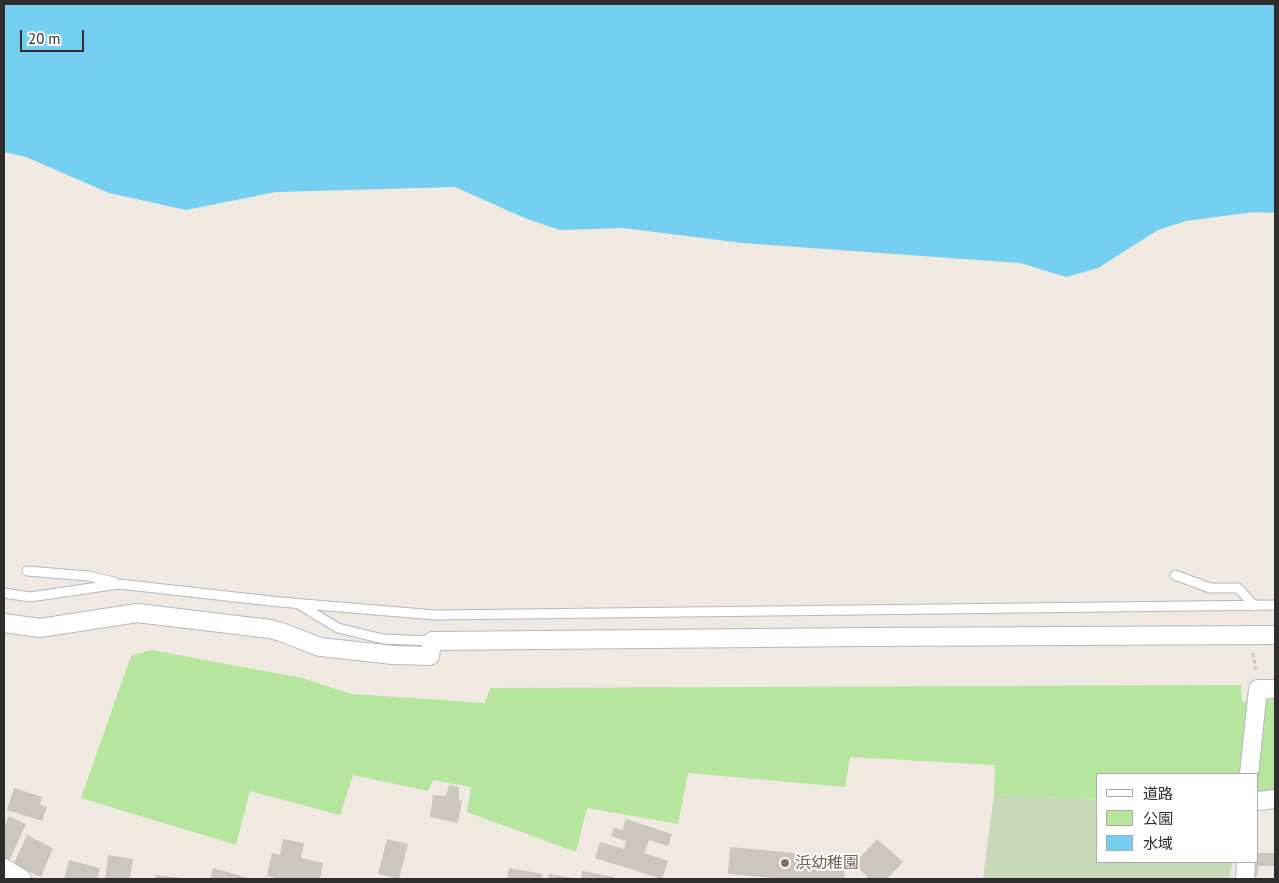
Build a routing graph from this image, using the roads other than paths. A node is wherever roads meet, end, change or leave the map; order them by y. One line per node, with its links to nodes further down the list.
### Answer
1 (27, 571): 3 (lane)
2 (1175, 575): 7 (lane)
3 (119, 584): 4 (lane); 5 (lane)
4 (4, 593)
5 (299, 604): 7 (lane); 10 (lane)
6 (1275, 605): 7 (lane)
7 (1255, 606)
8 (4, 623): 10 (street)
9 (1275, 635): 10 (street)
10 (432, 641)
11 (1267, 689): 12 (street)
12 (1249, 773)
13 (1275, 799): 14 (street)
14 (1259, 801)
15 (1246, 863): 18 (street)
16 (4, 868): 17 (street)
17 (22, 879)
18 (1245, 879)

